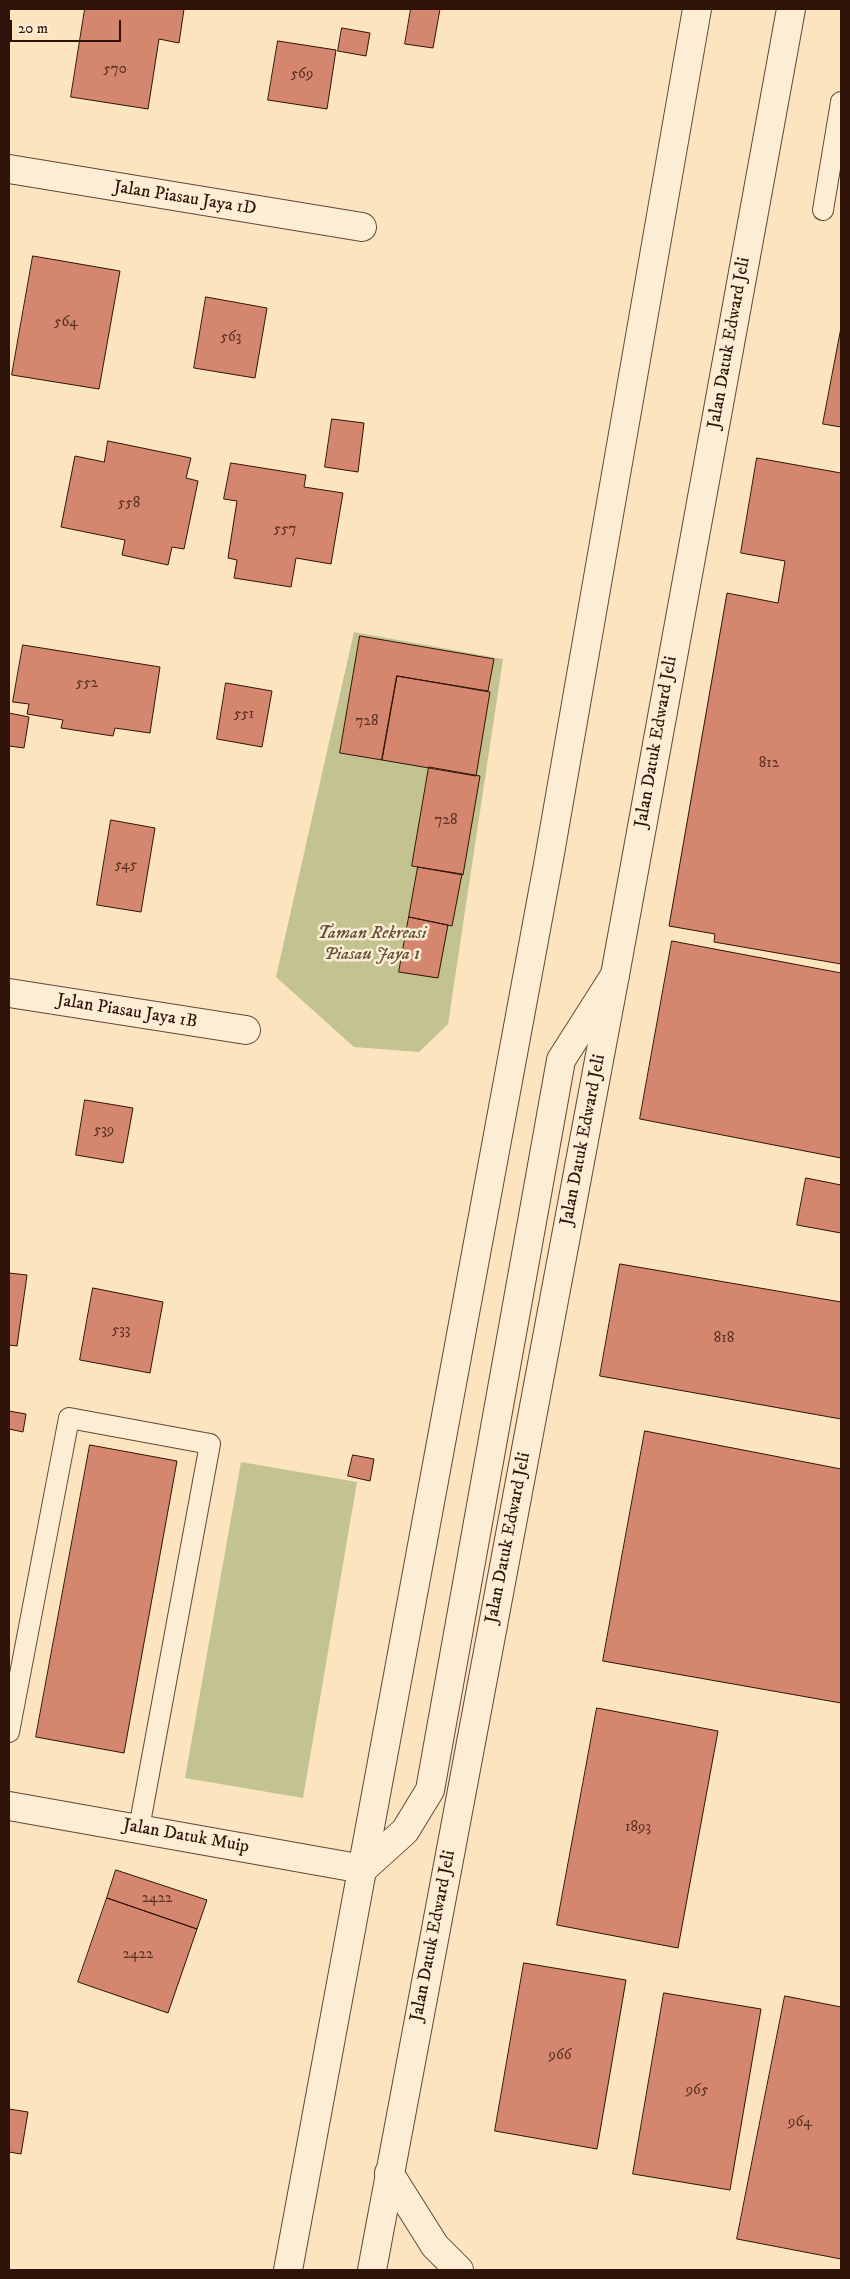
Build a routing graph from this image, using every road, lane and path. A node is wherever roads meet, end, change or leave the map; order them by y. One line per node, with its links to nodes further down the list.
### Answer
1 (697, 9): 13 (street)
2 (790, 9): 7 (street, Jalan Datuk Edward Jeli)
3 (841, 102): 5 (lane)
4 (9, 169): 6 (street, Jalan Piasau Jaya 1D)
5 (823, 210)
6 (362, 227)
7 (615, 975): 13 (street); 14 (street, Jalan Datuk Edward Jeli)
8 (9, 993): 9 (street, Jalan Piasau Jaya 1B)
9 (246, 1030)
10 (9, 1732): 12 (lane)
11 (9, 1806): 12 (street, Jalan Datuk Muip)
12 (139, 1828): 13 (street, Jalan Datuk Muip)
13 (363, 1869): 15 (street)
14 (389, 2173): 16 (street, Jalan Datuk Edward Jeli); 17 (street)
15 (288, 2270)
16 (372, 2270)
17 (459, 2270)

